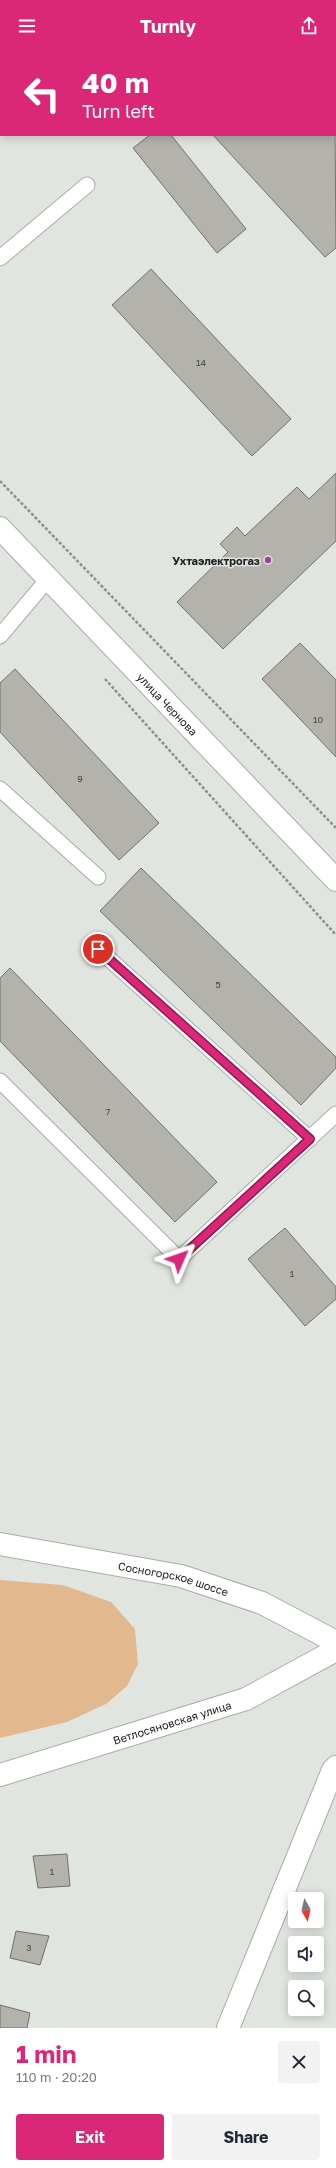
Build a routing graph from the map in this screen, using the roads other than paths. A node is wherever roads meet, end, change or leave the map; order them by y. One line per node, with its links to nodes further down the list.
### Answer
1 (87, 185): 2 (lane)
2 (0, 258)
3 (0, 528): 4 (street, улица Чернова)
4 (48, 579): 5 (lane); 8 (street, улица Чернова)
5 (0, 636)
6 (0, 789): 7 (lane)
7 (98, 877)
8 (336, 880)
9 (98, 949): 12 (lane)
10 (0, 1081): 12 (lane)
11 (335, 1117): 12 (lane)
12 (310, 1139)
13 (0, 1544): 14 (street, Сосногорское шоссе)
14 (336, 1642)
15 (336, 1650): 17 (street, Ветлосяновская улица)
16 (336, 1767): 18 (street)
17 (0, 1775)
18 (228, 2028)

